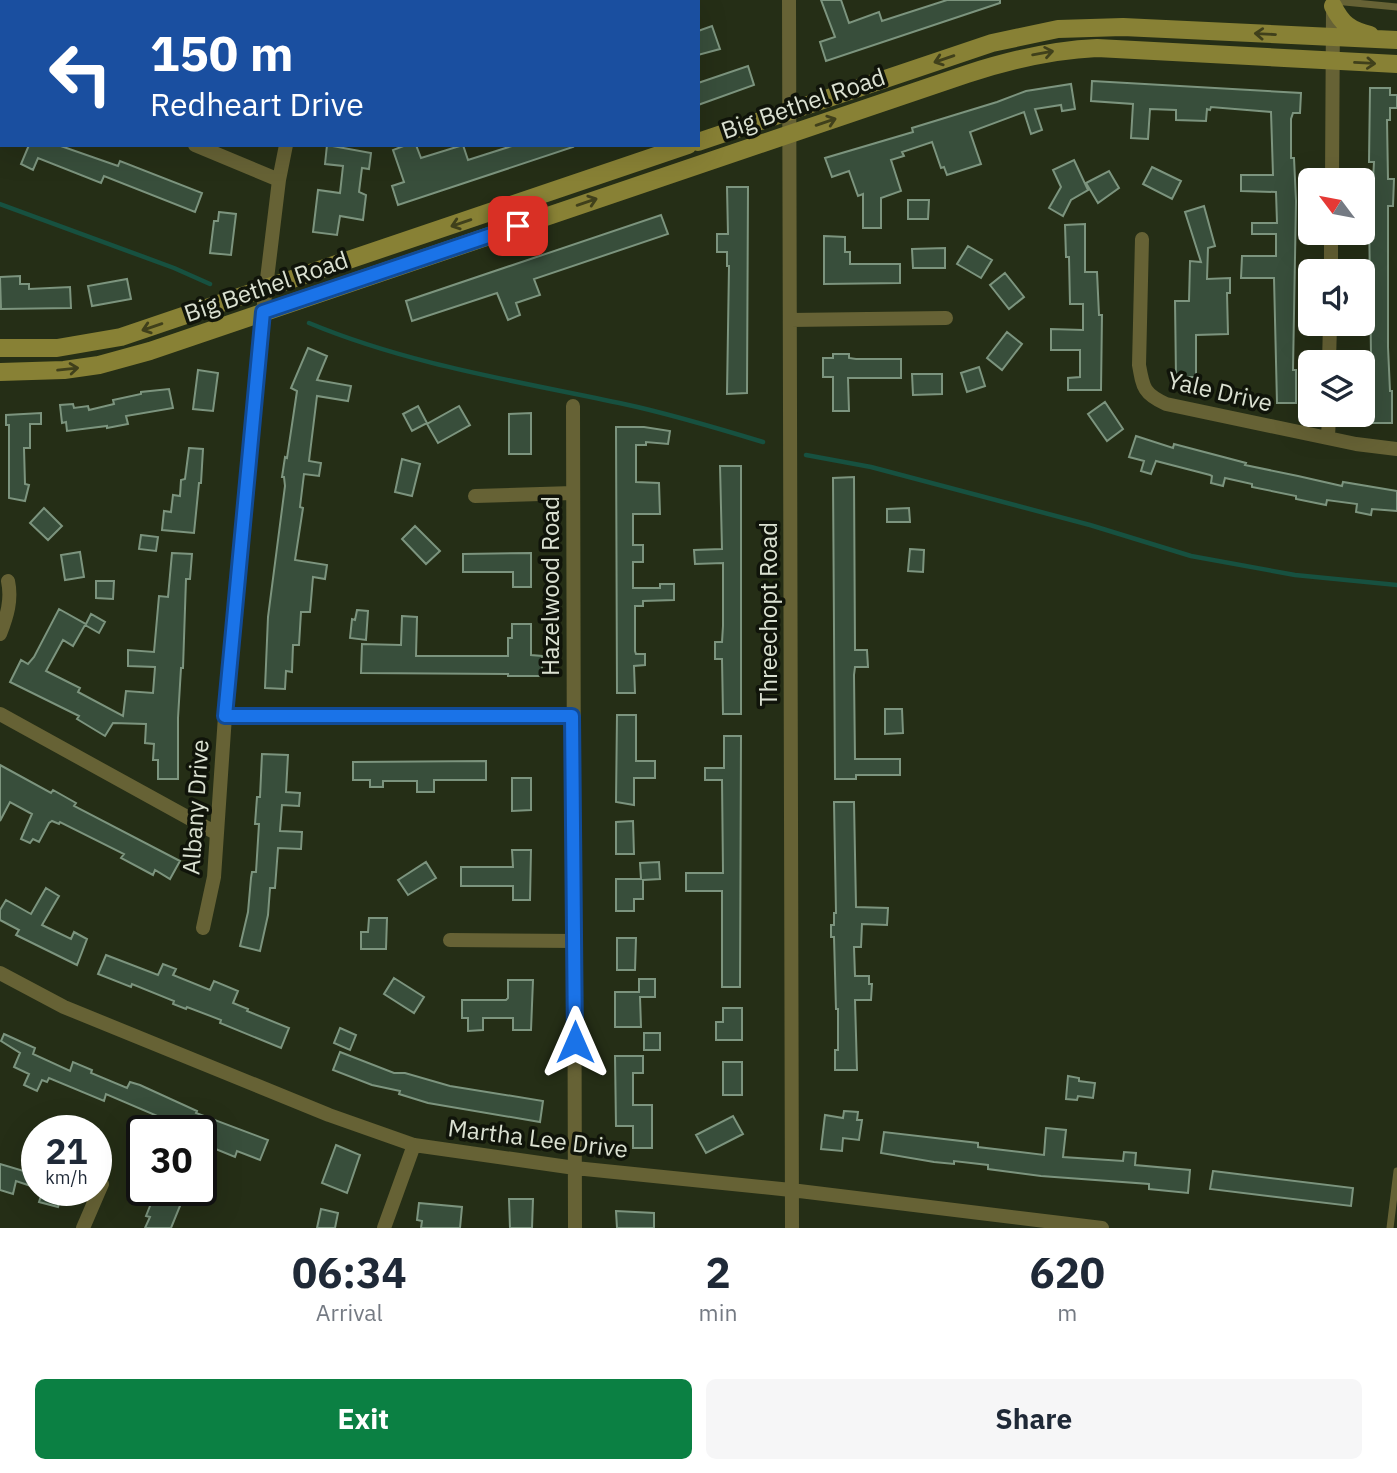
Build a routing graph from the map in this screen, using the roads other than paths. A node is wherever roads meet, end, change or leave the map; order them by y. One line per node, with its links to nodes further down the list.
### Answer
1 (789, 0): 8 (street, Threechopt Road)
2 (1334, 2): 3 (lane); 4 (street); 5 (main road)
3 (1397, 7)
4 (1334, 38): 5 (main road, Big Bethel Road); 6 (street); 8 (main road, Big Bethel Road, one-way to 8)
5 (1392, 40)
6 (1334, 61): 7 (main road, Big Bethel Road, one-way to 7); 9 (main road, Big Bethel Road, one-way to 6); 14 (street)
7 (1397, 64)
8 (789, 110): 9 (street, Threechopt Road); 10 (main road, Big Bethel Road)
9 (789, 134): 18 (main road, Big Bethel Road, one-way to 9); 20 (street, Threechopt Road)
10 (700, 141)
11 (200, 147): 15 (street)
12 (286, 147): 15 (street, Albany Drive)
13 (682, 147): 17 (main road, Big Bethel Road, one-way to 17)
14 (1332, 168)
15 (279, 180): 17 (street, Albany Drive)
16 (1142, 239): 25 (street, Yale Drive)
17 (266, 288): 18 (street, Albany Drive); 21 (main road, Big Bethel Road, one-way to 21)
18 (263, 312): 22 (main road, Big Bethel Road, one-way to 18); 32 (street, Albany Drive)
19 (947, 318): 20 (street)
20 (790, 320): 42 (street, Threechopt Road)
21 (4, 348): 22 (main road)
22 (4, 371)
23 (573, 406): 27 (street, Hazelwood Road)
24 (1328, 427): 25 (street)
25 (1328, 438): 26 (street, Yale Drive)
26 (1397, 449)
27 (573, 493): 28 (street); 33 (street, Hazelwood Road)
28 (475, 496)
29 (8, 581): 30 (street)
30 (0, 634)
31 (0, 714): 34 (street)
32 (225, 716): 33 (street); 34 (street, Albany Drive)
33 (572, 716): 37 (street, Hazelwood Road)
34 (216, 833): 35 (street, Albany Drive)
35 (203, 928)
36 (450, 940): 37 (street)
37 (575, 941): 40 (street, Hazelwood Road)
38 (0, 973): 39 (street, Martha Lee Drive)
39 (414, 1145): 40 (street, Martha Lee Drive); 46 (street)
40 (575, 1168): 42 (street, Martha Lee Drive); 47 (street, Hazelwood Road)
41 (1397, 1171): 50 (lane)
42 (792, 1189): 44 (street, Martha Lee Drive); 48 (street, Threechopt Road)
43 (92, 1206): 45 (street)
44 (1058, 1226): 49 (street, Martha Lee Drive)
45 (83, 1228)
46 (384, 1228)
47 (575, 1228)
48 (792, 1228)
49 (1102, 1228)
50 (1390, 1228)

